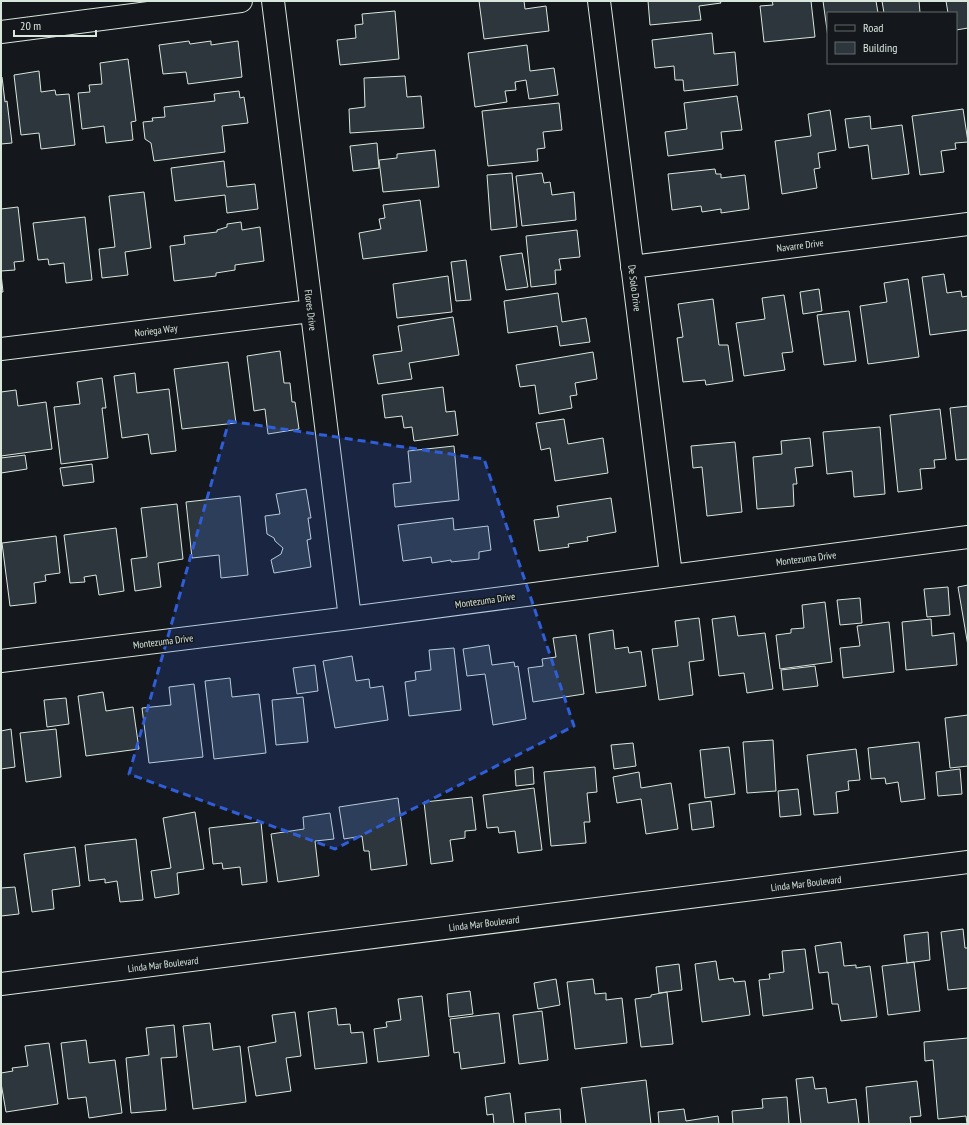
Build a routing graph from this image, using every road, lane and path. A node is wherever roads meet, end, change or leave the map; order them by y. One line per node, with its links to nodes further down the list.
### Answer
1 (241, 1): 4 (street)
2 (273, 1): 7 (street, Flores Drive)
3 (599, 1): 6 (street, De Solo Drive)
4 (1, 32)
5 (968, 224): 6 (street, Navarre Drive)
6 (632, 267): 10 (street, De Solo Drive)
7 (311, 311): 8 (street, Noriega Way); 11 (street, Flores Drive)
8 (1, 349)
9 (968, 537): 10 (street, Montezuma Drive)
10 (671, 575): 11 (street, Montezuma Drive)
11 (350, 618): 12 (street, Montezuma Drive)
12 (1, 661)
13 (968, 862): 14 (street, Linda Mar Boulevard)
14 (1, 984)

